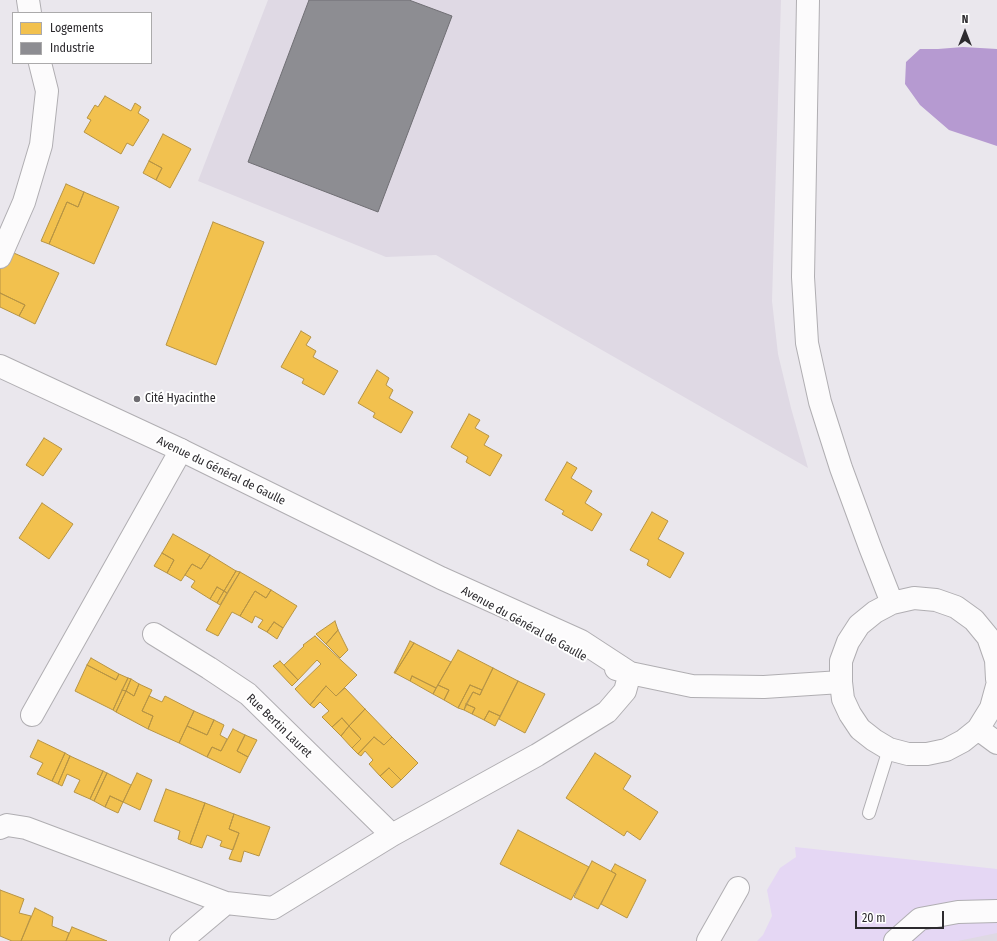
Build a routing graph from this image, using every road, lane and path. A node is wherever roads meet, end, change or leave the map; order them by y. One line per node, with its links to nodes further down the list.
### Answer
1 (28, 0): 3 (main road)
2 (808, 0): 8 (main road)
3 (30, 12)
4 (40, 64): 5 (main road)
5 (0, 257)
6 (0, 366): 7 (main road, Avenue du Général de Gaulle)
7 (181, 450): 11 (main road, Avenue du Général de Gaulle); 15 (main road)
8 (892, 603): 10 (main road); 13 (main road)
9 (154, 634): 21 (main road, Rue Bertin Lauret)
10 (992, 634): 12 (main road)
11 (630, 673): 13 (main road, Avenue du Général de Gaulle); 21 (main road)
12 (997, 679)
13 (840, 682): 18 (main road)
14 (997, 686): 16 (main road)
15 (32, 716)
16 (978, 729): 17 (main road); 18 (main road)
17 (997, 743)
18 (889, 749): 19 (lane)
19 (870, 813)
20 (0, 828): 23 (main road)
21 (392, 835): 23 (main road)
22 (738, 888): 26 (main road)
23 (226, 903): 25 (main road)
24 (997, 911): 27 (main road)
25 (181, 941)
26 (708, 941)
27 (895, 941)

